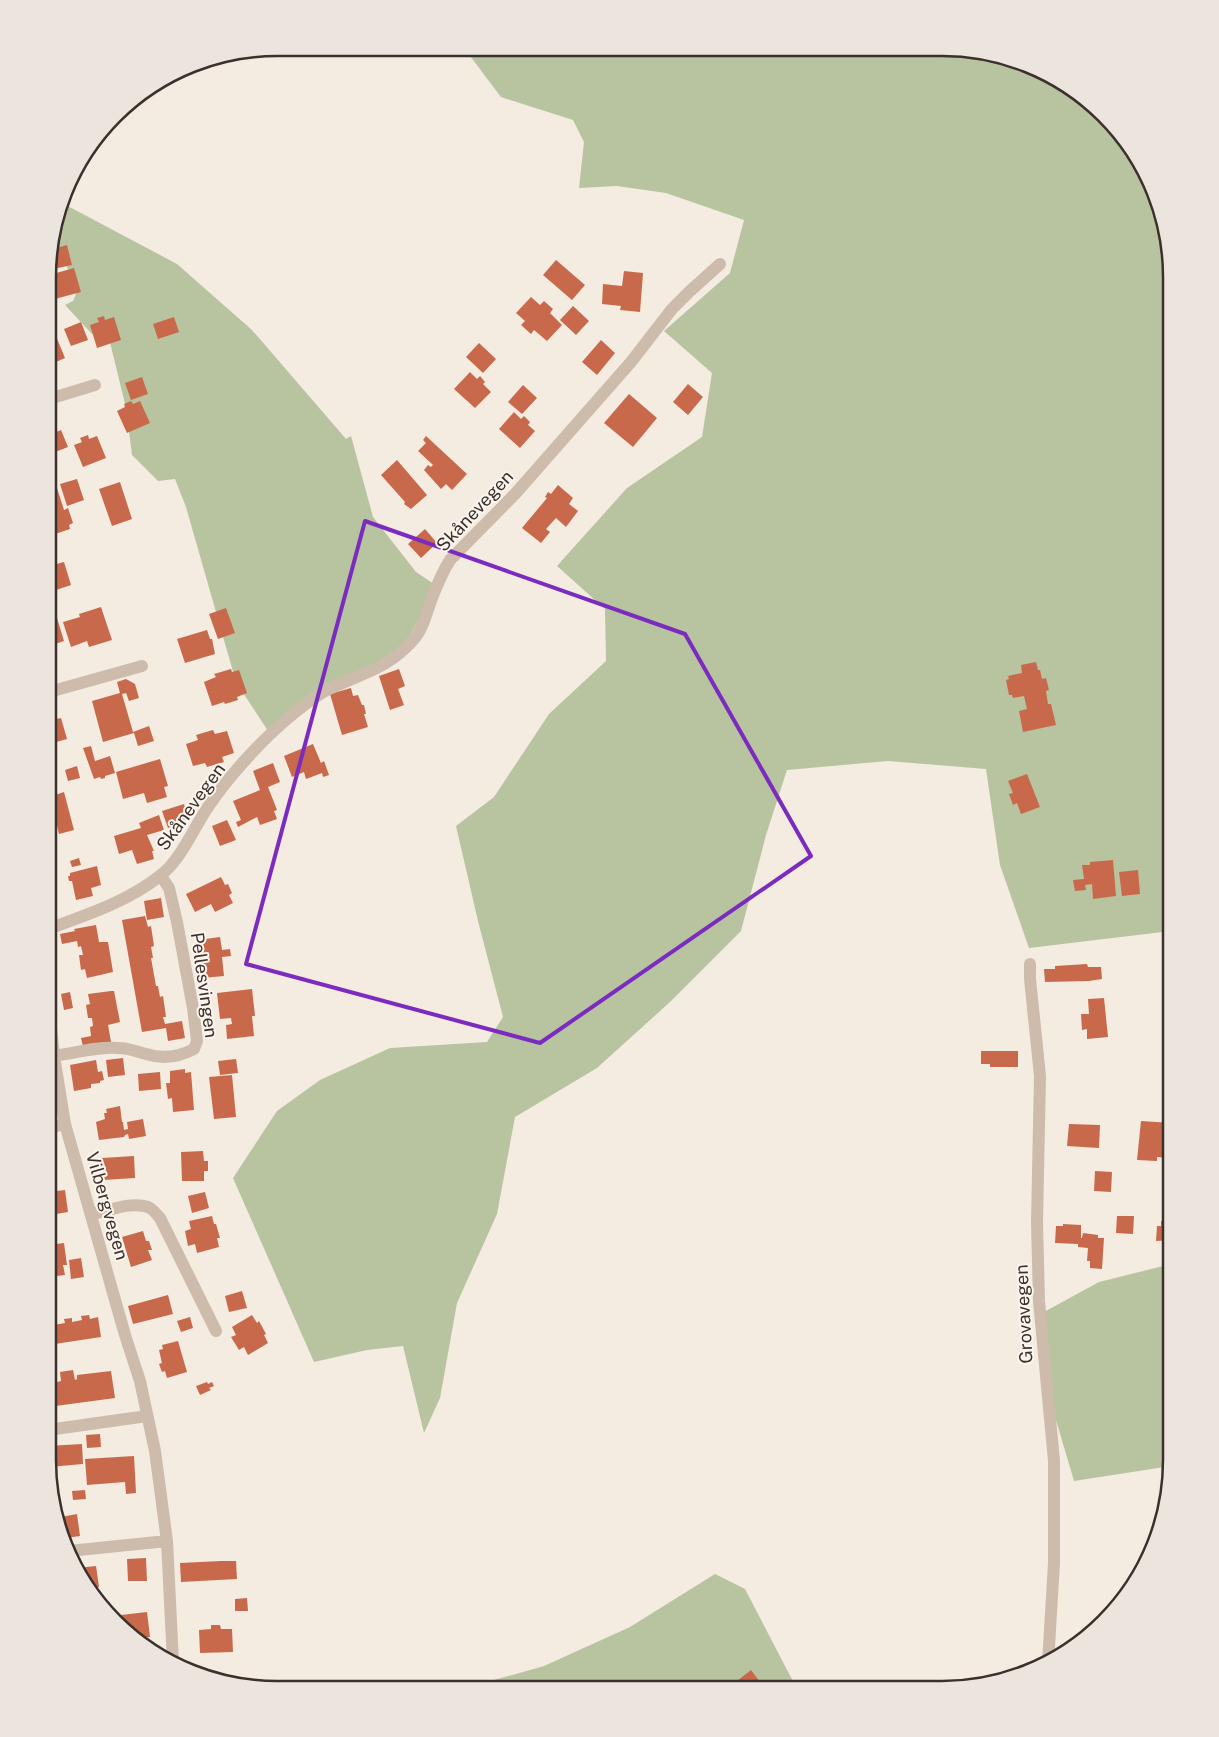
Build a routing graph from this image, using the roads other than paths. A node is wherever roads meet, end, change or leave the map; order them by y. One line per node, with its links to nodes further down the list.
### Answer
1 (720, 264): 6 (street, Skånevegen)
2 (94, 385): 3 (street)
3 (56, 397)
4 (142, 666): 5 (street)
5 (56, 690)
6 (160, 876): 7 (street, Skånevegen); 9 (street, Pellesvingen)
7 (56, 926)
8 (1030, 964): 19 (street, Grovavegen)
9 (56, 1056)
10 (56, 1068): 11 (street, Vilbergvegen)
11 (65, 1124): 12 (street); 13 (street, Vilbergvegen)
12 (56, 1126)
13 (92, 1214): 14 (street); 15 (street, Vilbergvegen)
14 (216, 1331)
15 (147, 1416): 16 (street); 17 (street, Vilbergvegen)
16 (56, 1429)
17 (167, 1541): 18 (street); 20 (street, Vilbergvegen)
18 (76, 1550)
19 (1049, 1653)
20 (172, 1654)

